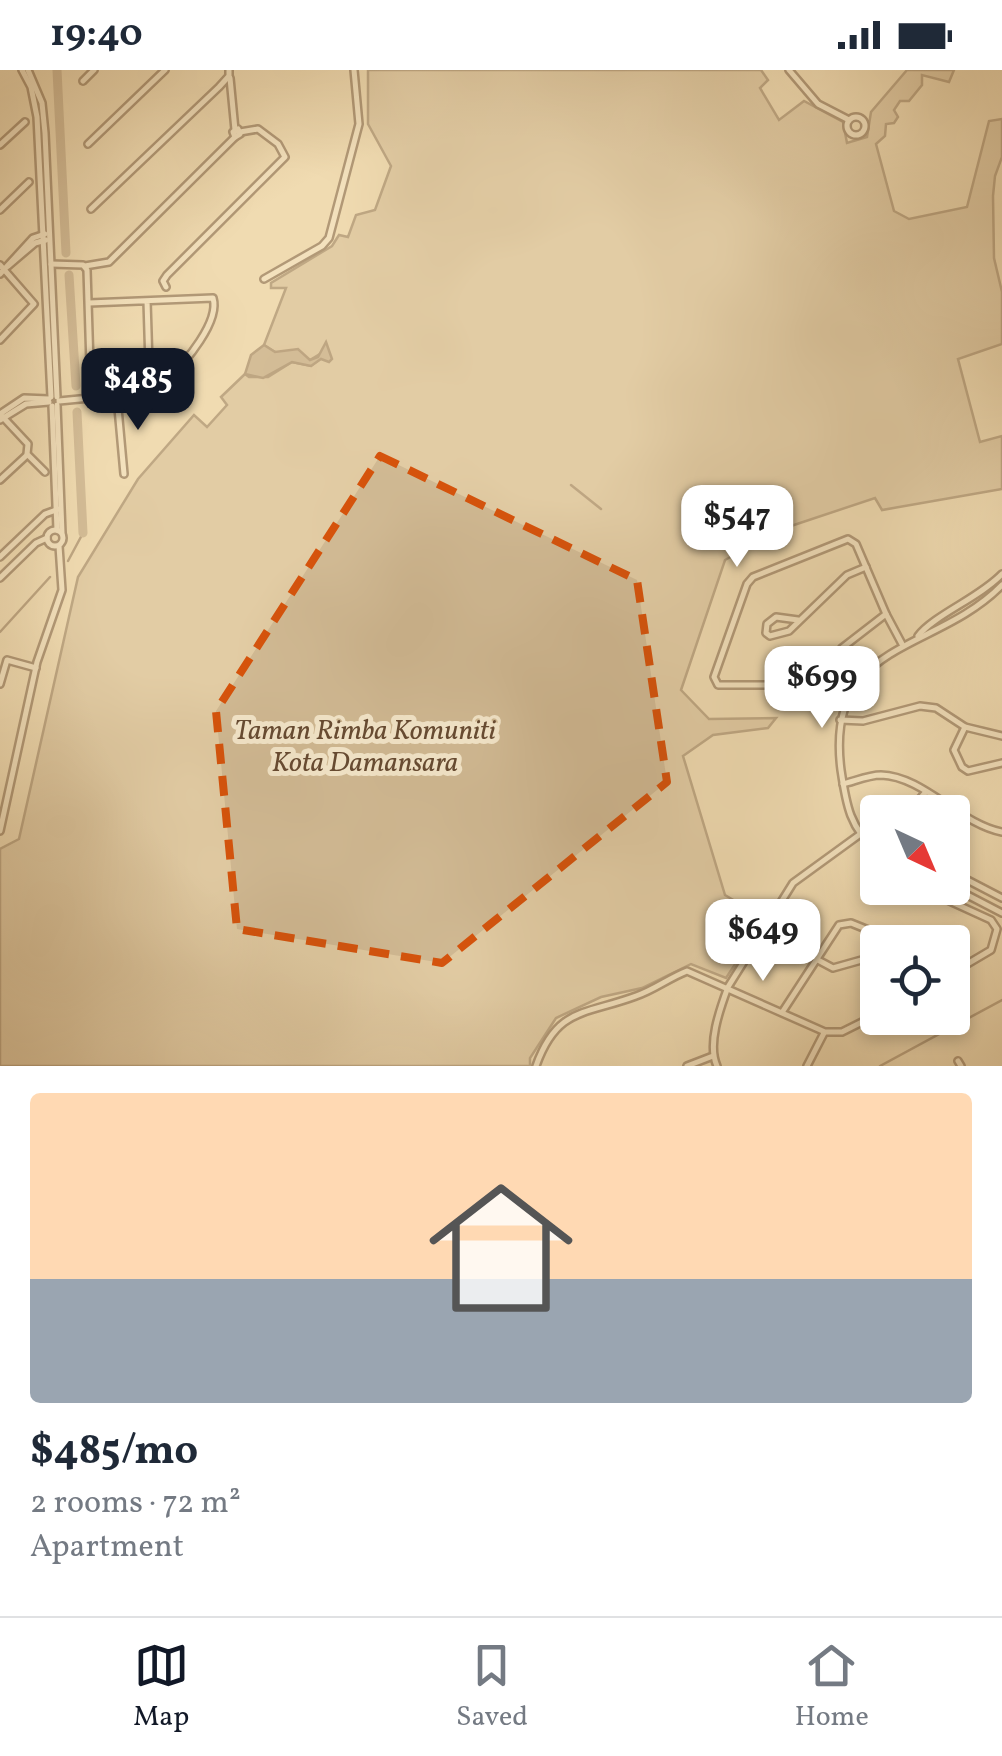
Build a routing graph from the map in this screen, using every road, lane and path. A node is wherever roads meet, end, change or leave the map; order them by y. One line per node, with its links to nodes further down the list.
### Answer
1 (25, 70): 16 (street)
2 (94, 70): 7 (street)
3 (165, 70): 11 (street)
4 (354, 70): 20 (street)
5 (790, 70): 8 (street)
6 (229, 73): 10 (street); 14 (street)
7 (83, 81)
8 (849, 120)
9 (25, 122): 12 (street)
10 (237, 133): 18 (street); 21 (street)
11 (88, 144)
12 (0, 145)
13 (29, 182): 15 (street)
14 (91, 209)
15 (0, 210)
16 (45, 237): 17 (street); 19 (street)
17 (47, 264): 18 (street); 27 (street)
18 (85, 266): 23 (street)
19 (3, 269): 24 (street)
20 (264, 279)
21 (166, 287)
22 (147, 301): 22 (street); 23 (street)
23 (89, 303): 25 (street)
24 (0, 340)
25 (90, 366)
26 (117, 396): 27 (street); 28 (street); 32 (street)
27 (54, 401): 29 (street); 34 (street)
28 (150, 407)
29 (1, 416): 30 (street)
30 (27, 454): 31 (street); 33 (street)
31 (45, 472)
32 (124, 474)
33 (0, 480)
34 (60, 509): 35 (street); 38 (street)
35 (59, 532): 36 (street); 37 (street)
36 (47, 538): 37 (street); 41 (street)
37 (59, 546): 47 (street)
38 (0, 557)
39 (866, 566): 43 (street); 43 (street); 45 (street)
40 (1002, 574): 44 (street)
41 (0, 578)
42 (1002, 584): 44 (street)
43 (886, 614): 46 (street)
44 (949, 618): 46 (street)
45 (798, 620): 45 (street)
46 (902, 644): 49 (street)
47 (36, 668): 48 (street); 56 (street)
48 (0, 684)
49 (840, 720): 50 (street); 53 (street)
50 (965, 727): 51 (street); 52 (street)
51 (1002, 736)
52 (1002, 762)
53 (843, 784): 54 (street); 58 (street)
54 (925, 792): 55 (street); 57 (street)
55 (923, 795)
56 (1, 831)
57 (1002, 832)
58 (856, 837): 59 (street); 69 (street)
59 (860, 840)
60 (970, 881): 62 (street)
61 (970, 896): 64 (street)
62 (1002, 898)
63 (958, 905): 68 (street)
64 (1002, 913)
65 (860, 927): 66 (street)
66 (816, 959): 67 (street); 70 (street)
67 (860, 960)
68 (970, 963)
69 (728, 987): 70 (street); 73 (street); 74 (street)
70 (782, 1012): 72 (street)
71 (860, 1023): 72 (street)
72 (825, 1032): 77 (street)
73 (713, 1056): 75 (street); 76 (street)
74 (536, 1066)
75 (687, 1066)
76 (717, 1066)
77 (808, 1066)

